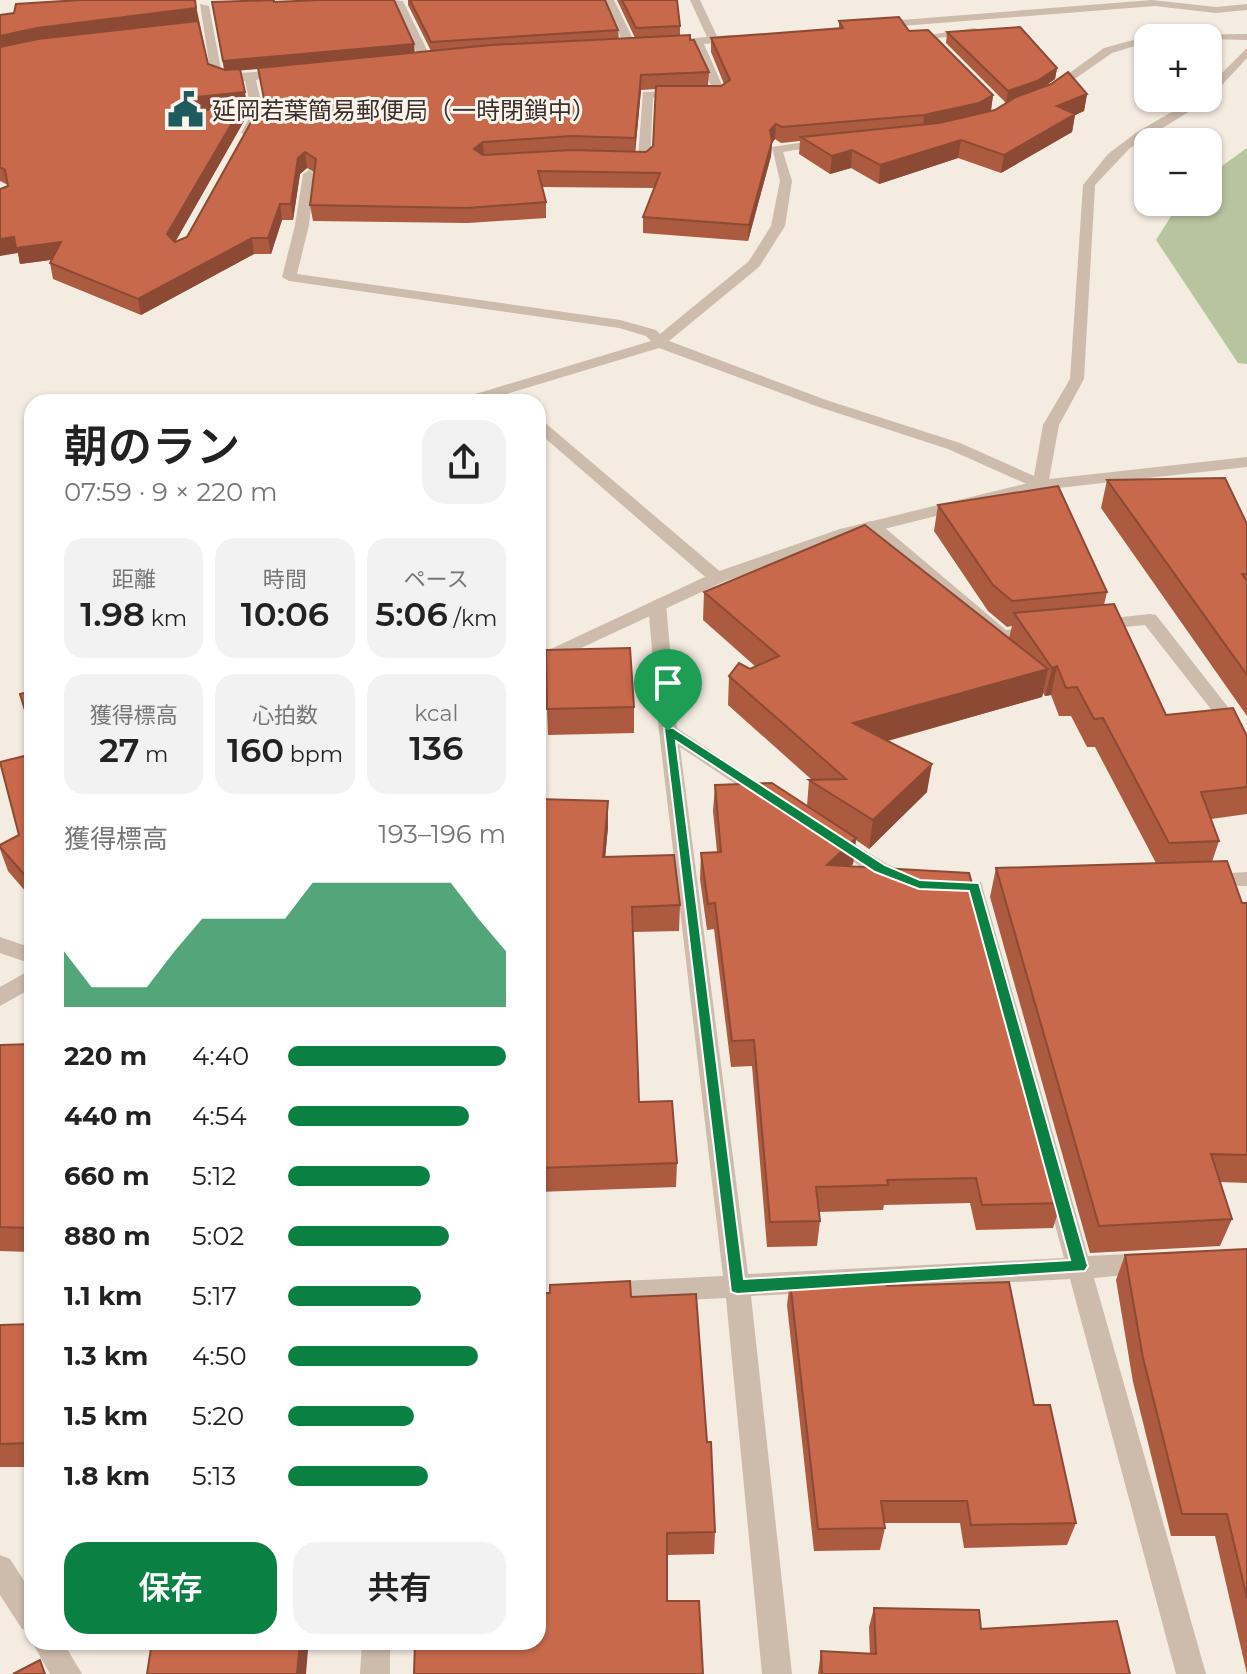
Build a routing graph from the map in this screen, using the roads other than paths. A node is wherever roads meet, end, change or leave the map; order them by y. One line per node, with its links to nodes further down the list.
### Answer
1 (609, 0): 19 (street)
2 (695, 0): 16 (street)
3 (398, 1): 24 (street)
4 (1154, 2): 6 (street); 7 (street)
5 (204, 6): 9 (street)
6 (1247, 7)
7 (1033, 11): 8 (street); 22 (street)
8 (858, 27)
9 (208, 28): 10 (street); 27 (street)
10 (193, 30)
11 (757, 36): 16 (street)
12 (1222, 37): 13 (street)
13 (1247, 37)
14 (1134, 39): 29 (street)
15 (697, 41): 16 (street); 18 (street); 33 (street)
16 (714, 41)
17 (643, 44): 19 (street)
18 (657, 44)
19 (630, 45): 20 (street)
20 (616, 46)
21 (1247, 51): 28 (street)
22 (950, 57)
23 (439, 59): 24 (street)
24 (426, 60): 25 (street)
25 (411, 62)
26 (294, 73): 27 (street)
27 (250, 77): 31 (street)
28 (1222, 78)
29 (1042, 97)
30 (1180, 112): 39 (street)
31 (243, 141)
32 (843, 141): 35 (street)
33 (615, 160)
34 (309, 174): 35 (street)
35 (660, 343): 36 (street); 39 (street)
36 (516, 394)
37 (546, 431): 41 (street)
38 (1247, 462): 39 (street)
39 (1040, 485): 40 (street)
40 (872, 526): 41 (street); 45 (street)
41 (717, 578): 42 (street)
42 (657, 604): 43 (street); 44 (street)
43 (546, 658)
44 (668, 731): 46 (street); 58 (street)
45 (1247, 758)
46 (787, 808)
47 (814, 826): 50 (street)
48 (1247, 879): 49 (street)
49 (1186, 881)
50 (919, 885)
51 (947, 886): 57 (street)
52 (0, 945): 53 (street)
53 (24, 953)
54 (24, 982): 55 (street)
55 (0, 998)
56 (1171, 1263): 57 (street)
57 (1080, 1266): 58 (street); 67 (street)
58 (737, 1287): 59 (street); 66 (street)
59 (584, 1294)
60 (0, 1569): 61 (street)
61 (24, 1606)
62 (51, 1650): 64 (street)
63 (376, 1650): 65 (street)
64 (67, 1674)
65 (375, 1674)
66 (777, 1674)
67 (1191, 1674)

